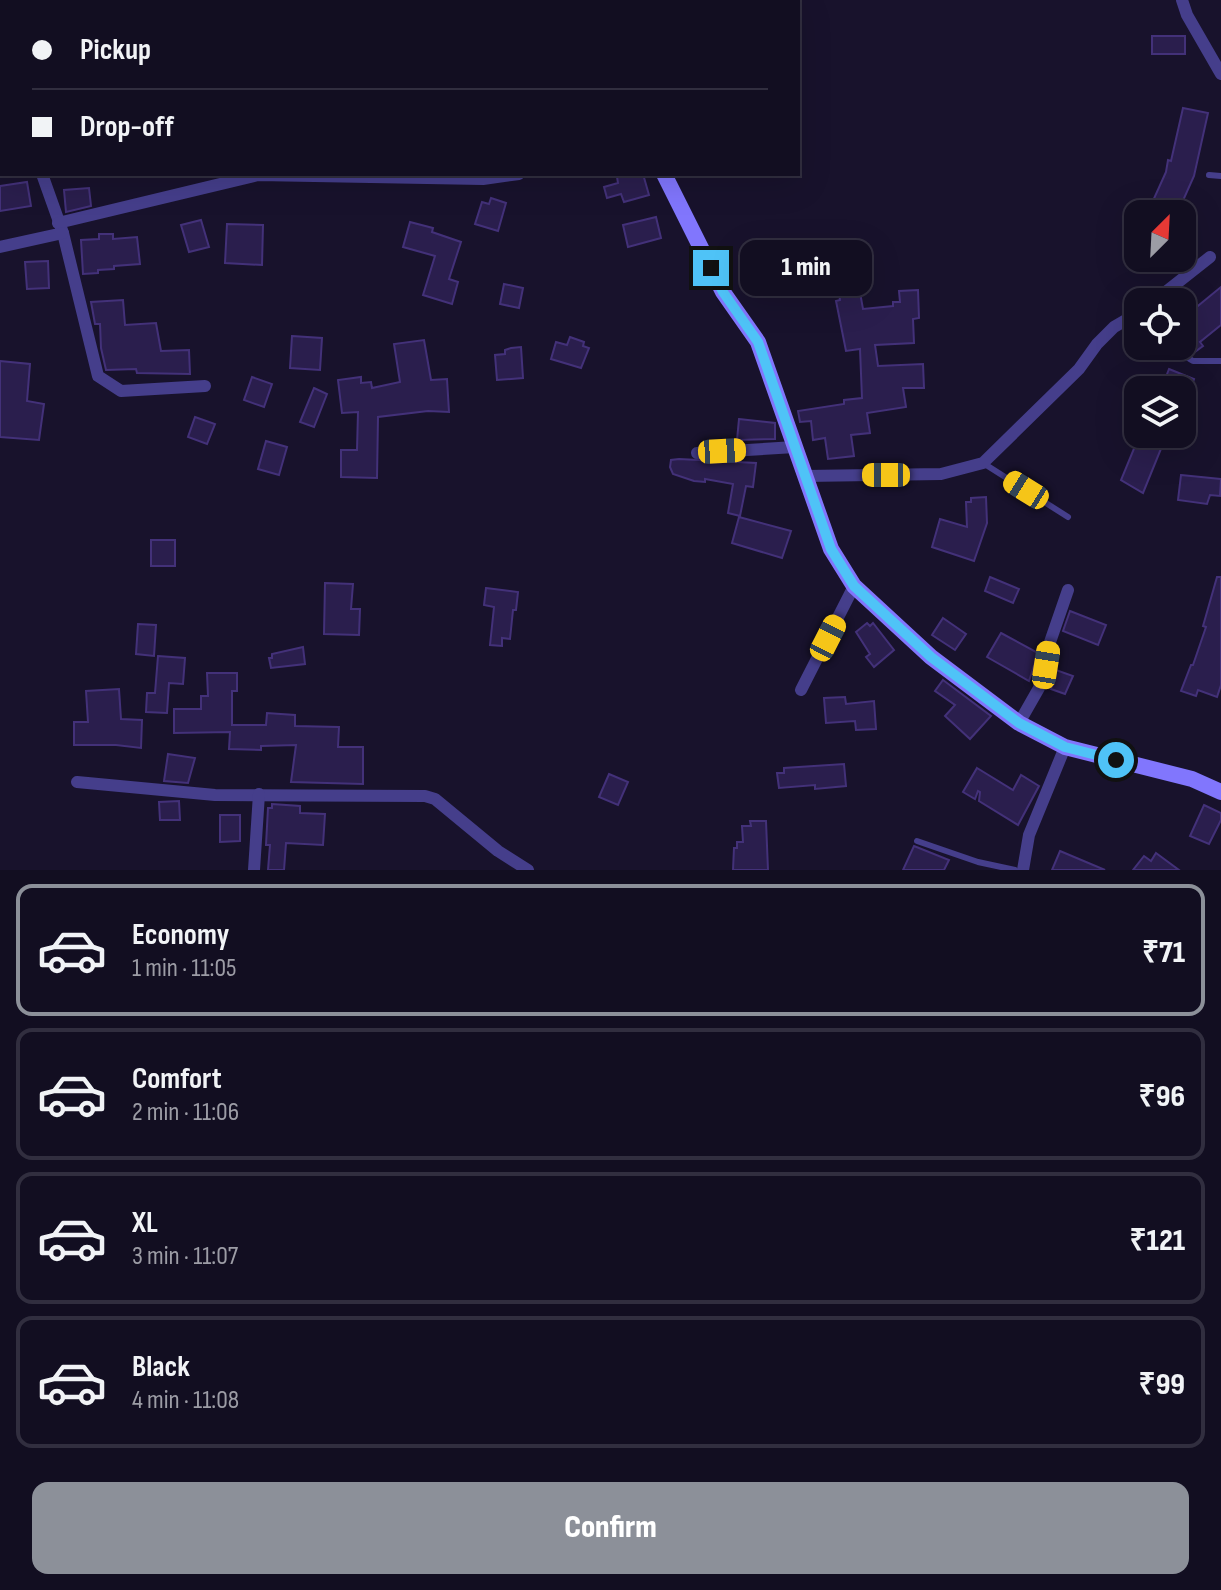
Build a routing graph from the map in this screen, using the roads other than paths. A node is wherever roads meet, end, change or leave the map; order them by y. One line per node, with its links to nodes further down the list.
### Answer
1 (1182, 0): 2 (street)
2 (1221, 74)
3 (1209, 175): 9 (lane)
4 (43, 176): 10 (street)
5 (254, 176): 10 (street)
6 (422, 176): 7 (street)
7 (505, 176)
8 (665, 176): 18 (main road)
9 (1221, 176)
10 (60, 228): 11 (street); 17 (street)
11 (0, 247)
12 (1210, 257): 13 (street)
13 (1171, 288)
14 (1124, 321): 20 (street)
15 (1191, 360): 16 (lane)
16 (1221, 361)
17 (205, 386)
18 (795, 447): 19 (street); 21 (main road)
19 (697, 453)
20 (983, 463): 21 (street); 22 (lane)
21 (805, 476): 23 (main road)
22 (1068, 517)
23 (854, 586): 25 (street); 26 (main road)
24 (1068, 590): 26 (street)
25 (801, 690)
26 (1019, 723): 27 (main road)
27 (1065, 747): 29 (main road); 35 (street)
28 (77, 782): 30 (street)
29 (1221, 792)
30 (259, 794): 32 (street); 33 (street)
31 (917, 841): 34 (lane)
32 (254, 870)
33 (528, 870)
34 (1015, 870)
35 (1023, 870)

